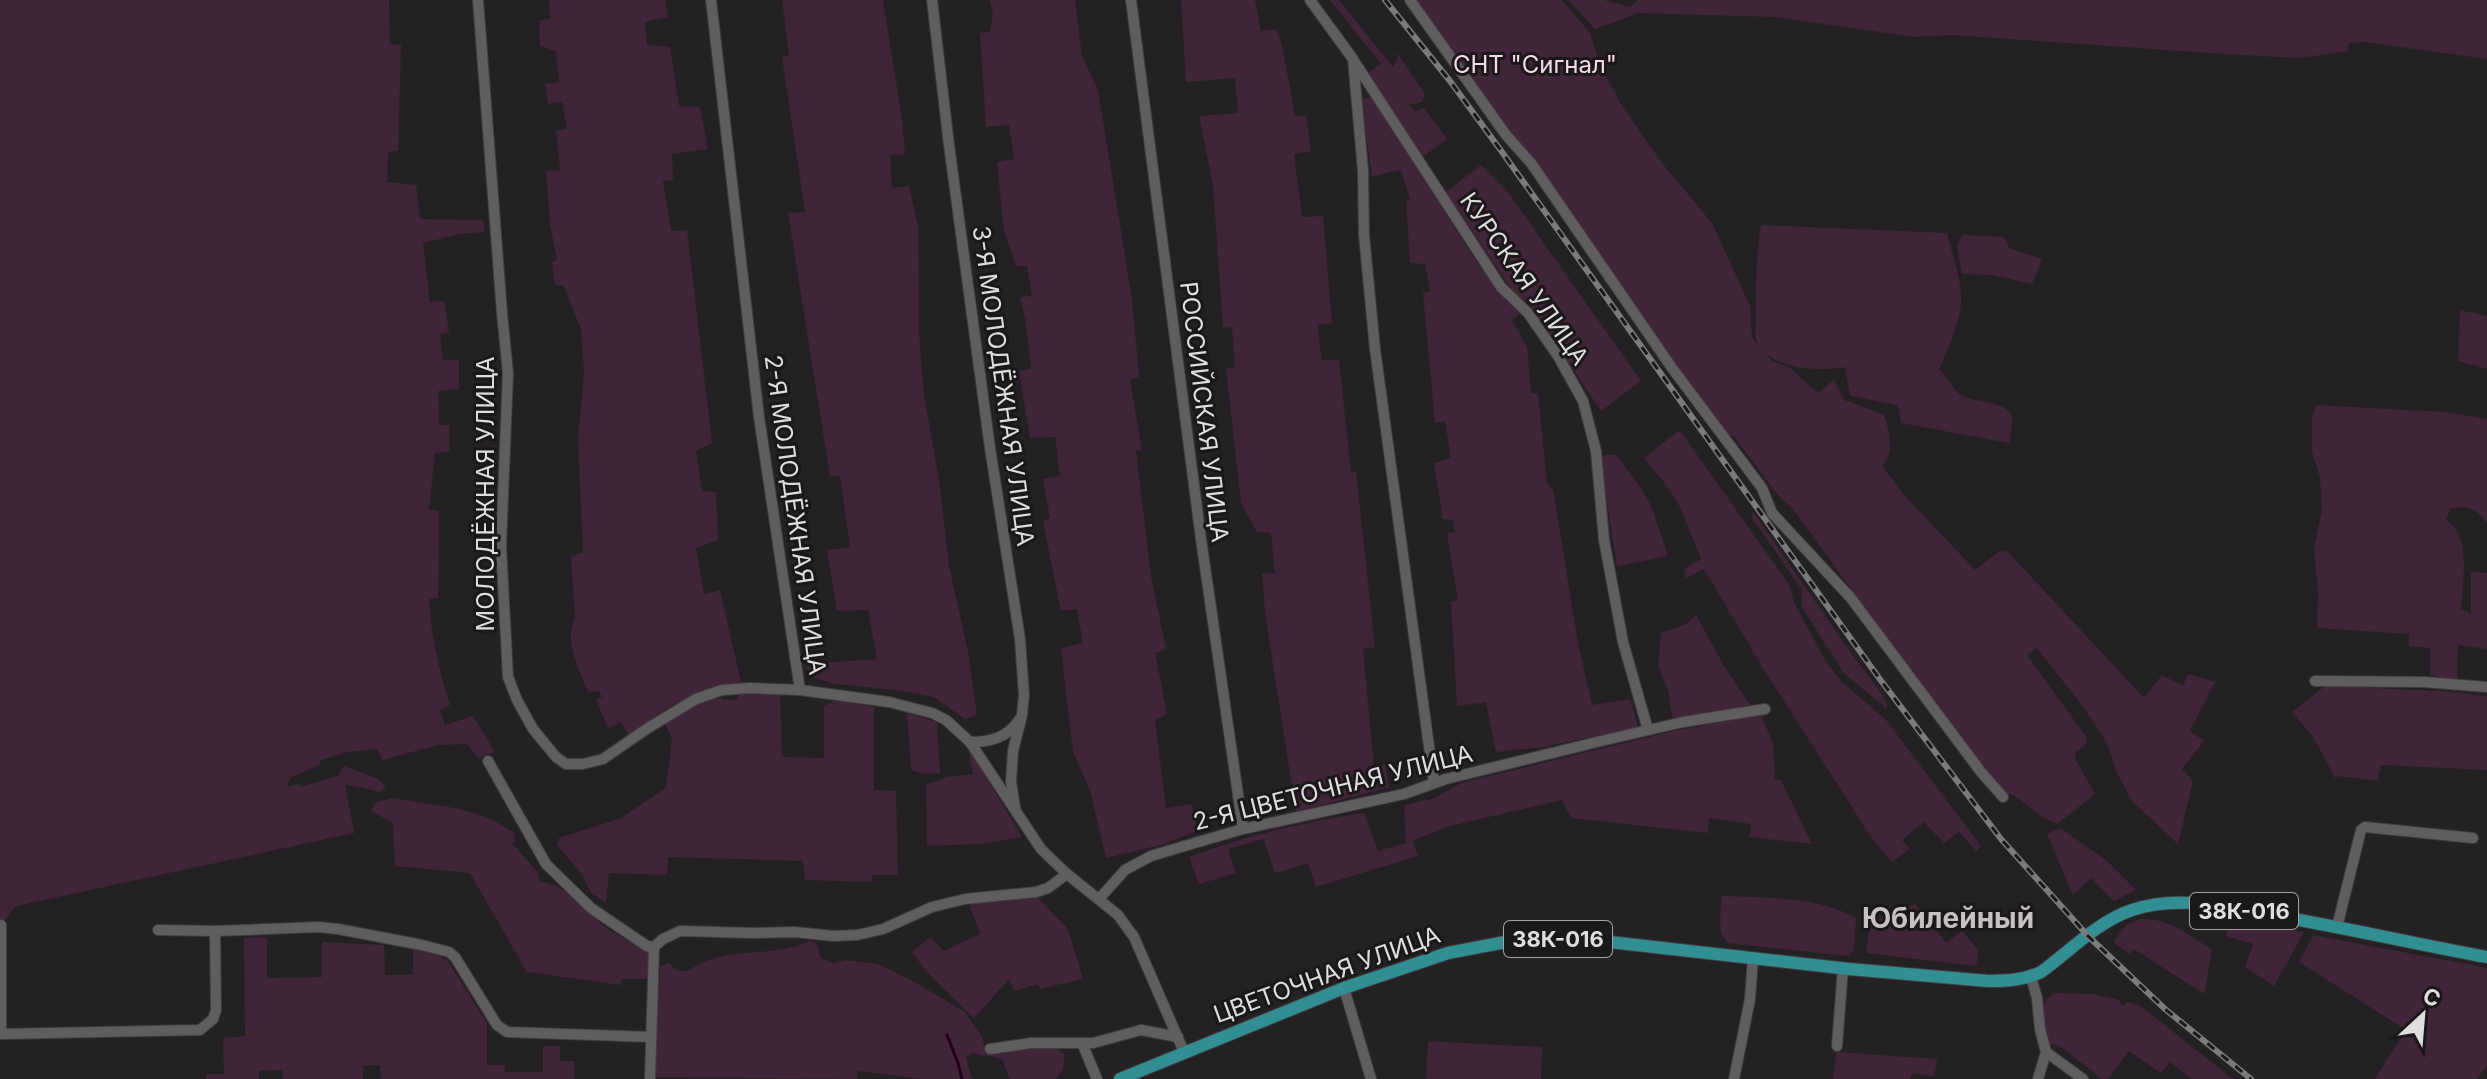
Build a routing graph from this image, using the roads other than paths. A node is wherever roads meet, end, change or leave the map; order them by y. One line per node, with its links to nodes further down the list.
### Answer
1 (478, 0): 10 (street, МОЛОДЁЖНАЯ УЛИЦА)
2 (711, 0): 10 (street, 2-Я МОЛОДЁЖНАЯ УЛИЦА)
3 (932, 0): 12 (street, 3-Я МОЛОДЁЖНАЯ УЛИЦА)
4 (1131, 0): 19 (street, РОССИЙСКАЯ УЛИЦА)
5 (1310, 0): 7 (street, КУРСКАЯ УЛИЦА)
6 (1410, 0): 17 (street)
7 (1353, 59): 13 (street, КУРСКАЯ УЛИЦА); 16 (street)
8 (2315, 681): 9 (street)
9 (2487, 687)
10 (800, 690): 14 (street, 2-Я МОЛОДЁЖНАЯ УЛИЦА)
11 (1765, 709): 13 (street, 2-Я ЦВЕТОЧНАЯ УЛИЦА)
12 (1022, 715): 14 (street); 18 (street, 3-Я МОЛОДЁЖНАЯ УЛИЦА)
13 (1648, 730): 16 (street, 2-Я ЦВЕТОЧНАЯ УЛИЦА)
14 (970, 742): 18 (street, 2-Я МОЛОДЁЖНАЯ УЛИЦА)
15 (488, 761): 27 (street)
16 (1434, 783): 19 (street, 2-Я ЦВЕТОЧНАЯ УЛИЦА)
17 (2003, 797)
18 (1016, 813): 21 (street, 2-Я МОЛОДЁЖНАЯ УЛИЦА)
19 (1243, 829): 22 (street, 2-Я ЦВЕТОЧНАЯ УЛИЦА)
20 (2473, 838): 24 (street)
21 (1067, 874): 22 (street, 2-Я МОЛОДЁЖНАЯ УЛИЦА); 27 (street)
22 (1099, 899): 35 (street)
23 (1, 925): 33 (street)
24 (2337, 927): 28 (main road, ЦВЕТОЧНАЯ УЛИЦА / 38К-016); 31 (main road, ЦВЕТОЧНАЯ УЛИЦА / 38К-016)
25 (158, 930): 26 (street)
26 (215, 931): 33 (street); 34 (street)
27 (654, 947): 34 (street)
28 (2487, 957)
29 (1753, 958): 30 (main road, ЦВЕТОЧНАЯ УЛИЦА / 38К-016); 32 (main road, ЦВЕТОЧНАЯ УЛИЦА / 38К-016); 45 (street)
30 (1843, 968): 31 (main road, ЦВЕТОЧНАЯ УЛИЦА / 38К-016); 37 (street)
31 (2031, 977): 40 (street)
32 (1344, 988): 39 (main road, ЦВЕТОЧНАЯ УЛИЦА / 38К-016); 44 (street)
33 (1, 1034)
34 (651, 1037): 41 (street)
35 (1178, 1037): 36 (street); 39 (street)
36 (1082, 1043): 38 (street); 42 (street)
37 (1837, 1046)
38 (990, 1049)
39 (1184, 1052): 43 (main road, ЦВЕТОЧНАЯ УЛИЦА / 38К-016)
40 (2046, 1052): 46 (street); 47 (street)
41 (650, 1079)
42 (1097, 1079)
43 (1120, 1079)
44 (1371, 1079)
45 (1734, 1079)
46 (2038, 1079)
47 (2083, 1079)

